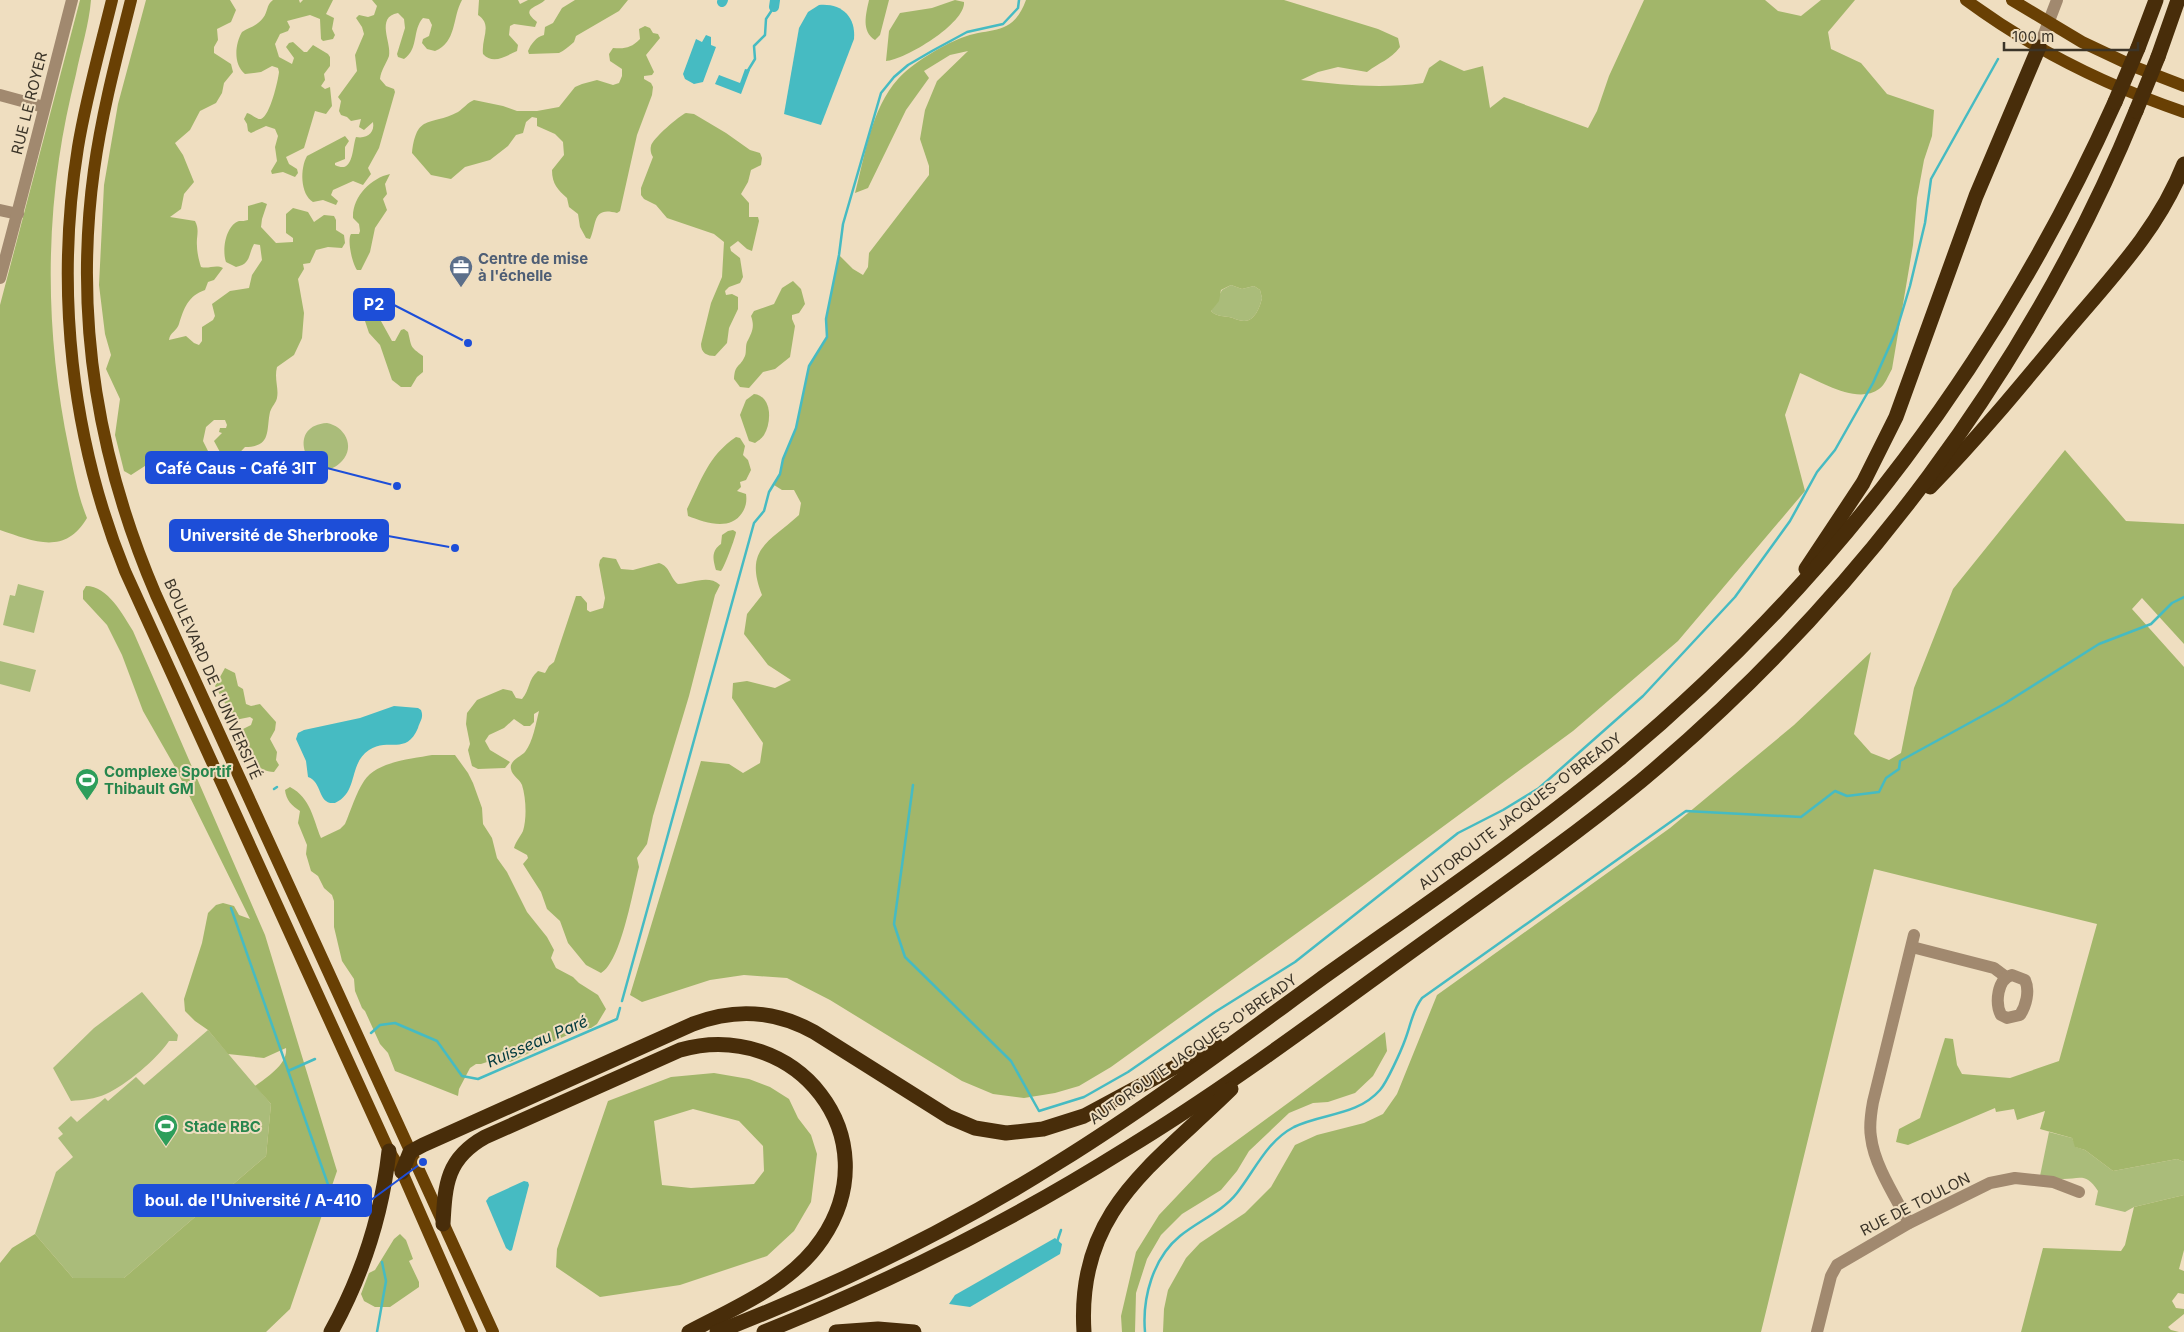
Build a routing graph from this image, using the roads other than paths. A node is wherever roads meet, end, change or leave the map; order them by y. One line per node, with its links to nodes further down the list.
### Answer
1 (72, 0): 13 (street, RUE LE ROYER)
2 (112, 0): 25 (main road)
3 (131, 0): 26 (main road, BOULEVARD DE L'UNIVERSITÉ)
4 (1966, 0): 10 (main road)
5 (2012, 0): 9 (main road)
6 (2057, 0): 9 (street)
7 (2156, 0): 21 (highway, AUTOROUTE JACQUES-O'BREADY, bridge)
8 (2178, 0): 20 (highway, bridge)
9 (2048, 22): 10 (street); 11 (main road)
10 (2039, 47): 14 (main road); 21 (highway)
11 (2184, 86)
12 (0, 95): 13 (street)
13 (44, 107): 17 (street, RUE LE ROYER)
14 (2184, 112)
15 (2184, 164): 20 (highway)
16 (0, 210): 17 (street)
17 (18, 214): 18 (street, RUE LE ROYER)
18 (4, 249): 19 (street, RUE LE ROYER)
19 (0, 278)
20 (1880, 539): 24 (highway)
21 (1778, 611): 23 (highway, AUTOROUTE JACQUES-O'BREADY)
22 (2006, 977): 29 (street)
23 (1268, 1018): 26 (highway); 35 (highway, AUTOROUTE JACQUES-O'BREADY)
24 (1261, 1060): 36 (highway); 39 (highway)
25 (389, 1151): 27 (main road); 31 (highway)
26 (410, 1152): 27 (highway); 30 (main road, BOULEVARD DE L'UNIVERSITÉ)
27 (402, 1172): 32 (main road)
28 (2080, 1192): 29 (street, RUE DE TOULON)
29 (1909, 1223): 40 (street, RUE DE TOULON)
30 (443, 1224): 33 (main road, BOULEVARD DE L'UNIVERSITÉ); 34 (highway)
31 (331, 1332)
32 (472, 1332)
33 (493, 1332)
34 (689, 1332)
35 (718, 1332)
36 (764, 1332)
37 (836, 1332): 38 (highway)
38 (914, 1332)
39 (1084, 1332)
40 (1817, 1332)

